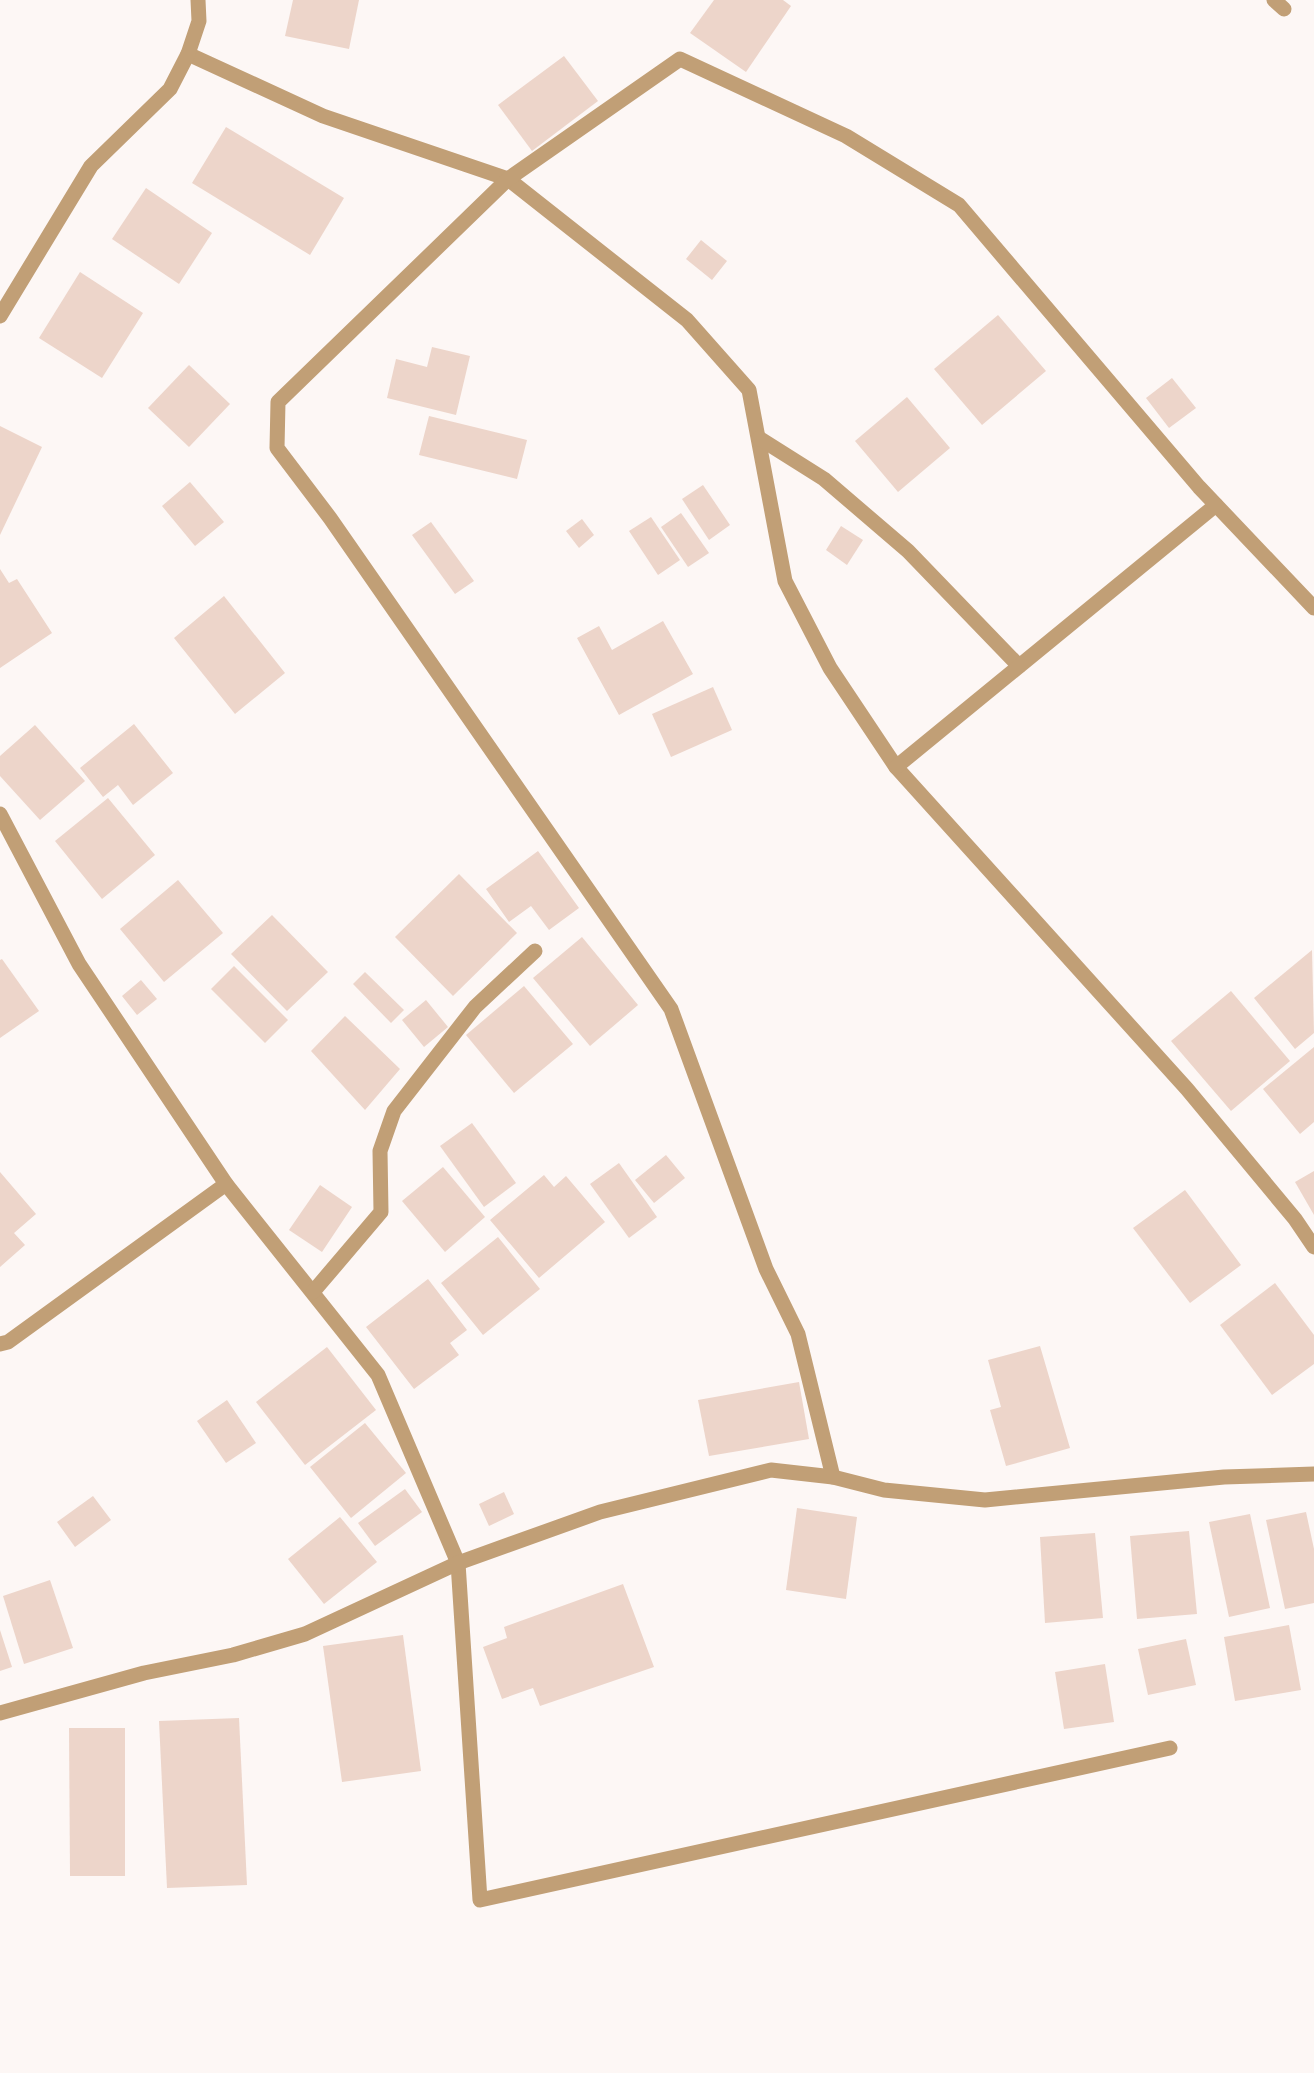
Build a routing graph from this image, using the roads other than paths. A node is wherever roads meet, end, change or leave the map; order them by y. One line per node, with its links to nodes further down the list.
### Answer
1 (198, 0): 2 (street)
2 (188, 54): 3 (street); 4 (street)
3 (508, 179): 5 (street); 6 (street); 17 (street)
4 (0, 316)
5 (759, 438): 8 (street); 9 (street)
6 (1216, 505): 7 (street); 8 (street)
7 (1314, 608)
8 (1019, 666): 9 (street)
9 (896, 767): 13 (street)
10 (0, 814): 12 (street)
11 (535, 951): 14 (street)
12 (226, 1184): 14 (street); 15 (street)
13 (1314, 1247)
14 (313, 1292): 18 (street)
15 (0, 1344)
16 (1314, 1474): 17 (street)
17 (832, 1477): 18 (street)
18 (458, 1563): 19 (street); 20 (street)
19 (0, 1713)
20 (1170, 1748)

